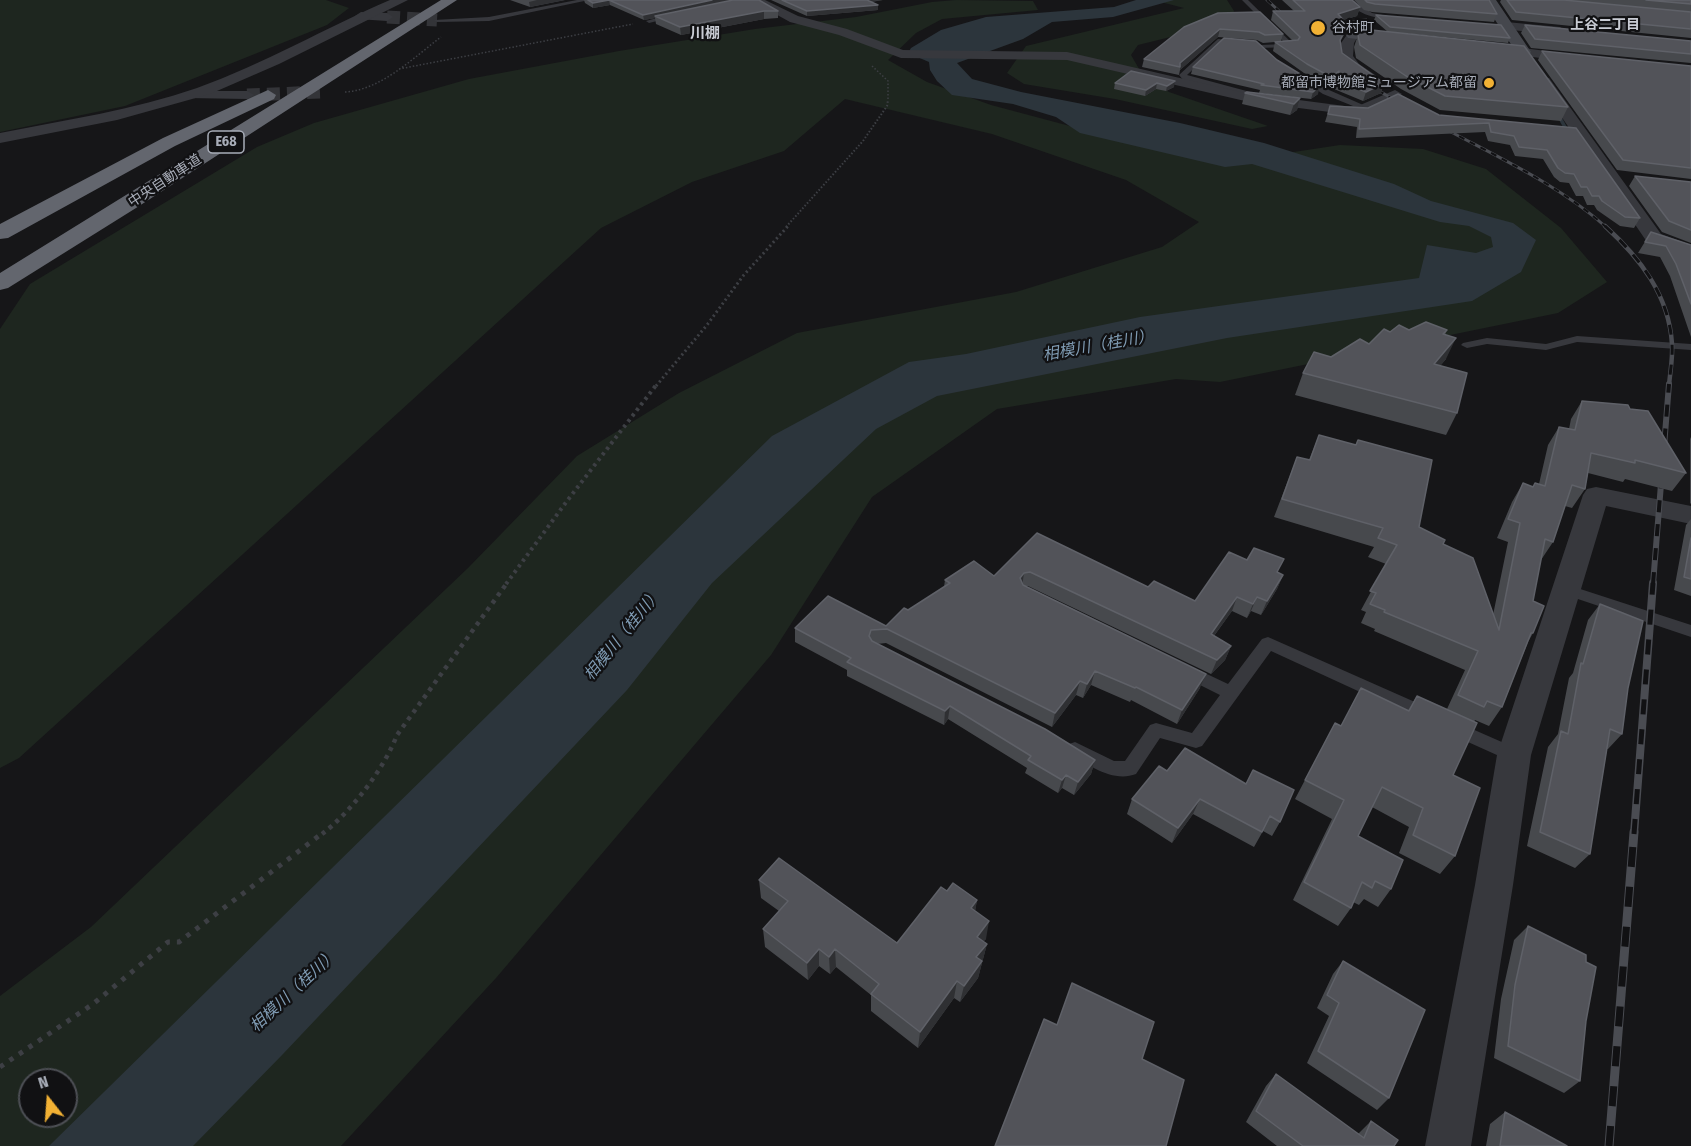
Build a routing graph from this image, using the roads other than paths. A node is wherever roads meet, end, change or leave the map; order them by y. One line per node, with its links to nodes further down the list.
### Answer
1 (401, 0): 10 (street)
2 (429, 0): 28 (highway, 中央自動車道 / E68)
3 (450, 0): 41 (highway, 中央自動車道 / E68)
4 (586, 0): 13 (lane)
5 (1245, 0): 25 (lane)
6 (1348, 0): 14 (lane)
7 (1489, 0): 16 (main road)
8 (752, 1): 31 (street)
9 (680, 14): 15 (lane)
10 (361, 16): 11 (street); 29 (street)
11 (387, 17)
12 (1406, 19): 14 (lane)
13 (437, 20)
14 (1369, 20): 19 (lane)
15 (649, 21)
16 (1500, 26): 18 (street); 24 (main road)
17 (1377, 28): 20 (lane)
18 (1575, 33)
19 (1353, 35): 20 (main road); 32 (street)
20 (1390, 39): 21 (main road)
21 (1412, 41)
22 (1246, 42): 31 (lane)
23 (1501, 50): 24 (main road)
24 (1523, 52): 26 (street); 34 (street)
25 (1273, 57)
26 (1595, 60)
27 (1298, 74): 32 (lane)
28 (279, 89): 38 (highway, 中央自動車道 / E68); 39 (highway)
29 (193, 95): 30 (street); 35 (street)
30 (247, 95)
31 (1262, 99): 32 (street)
32 (1366, 108)
33 (1558, 128): 34 (street)
34 (1580, 130): 36 (street)
35 (0, 138)
36 (1612, 177): 37 (street); 40 (street)
37 (1635, 180)
38 (90, 204)
39 (0, 233)
40 (1691, 251)
41 (0, 283)
42 (1467, 345): 43 (lane)
43 (1691, 347)
44 (1691, 515): 45 (street)
45 (1568, 590): 46 (lane); 50 (street)
46 (1691, 631)
47 (1166, 662): 48 (lane)
48 (1231, 693): 49 (lane); 50 (lane)
49 (1059, 741)
50 (1515, 755): 51 (street)
51 (1448, 1146)

